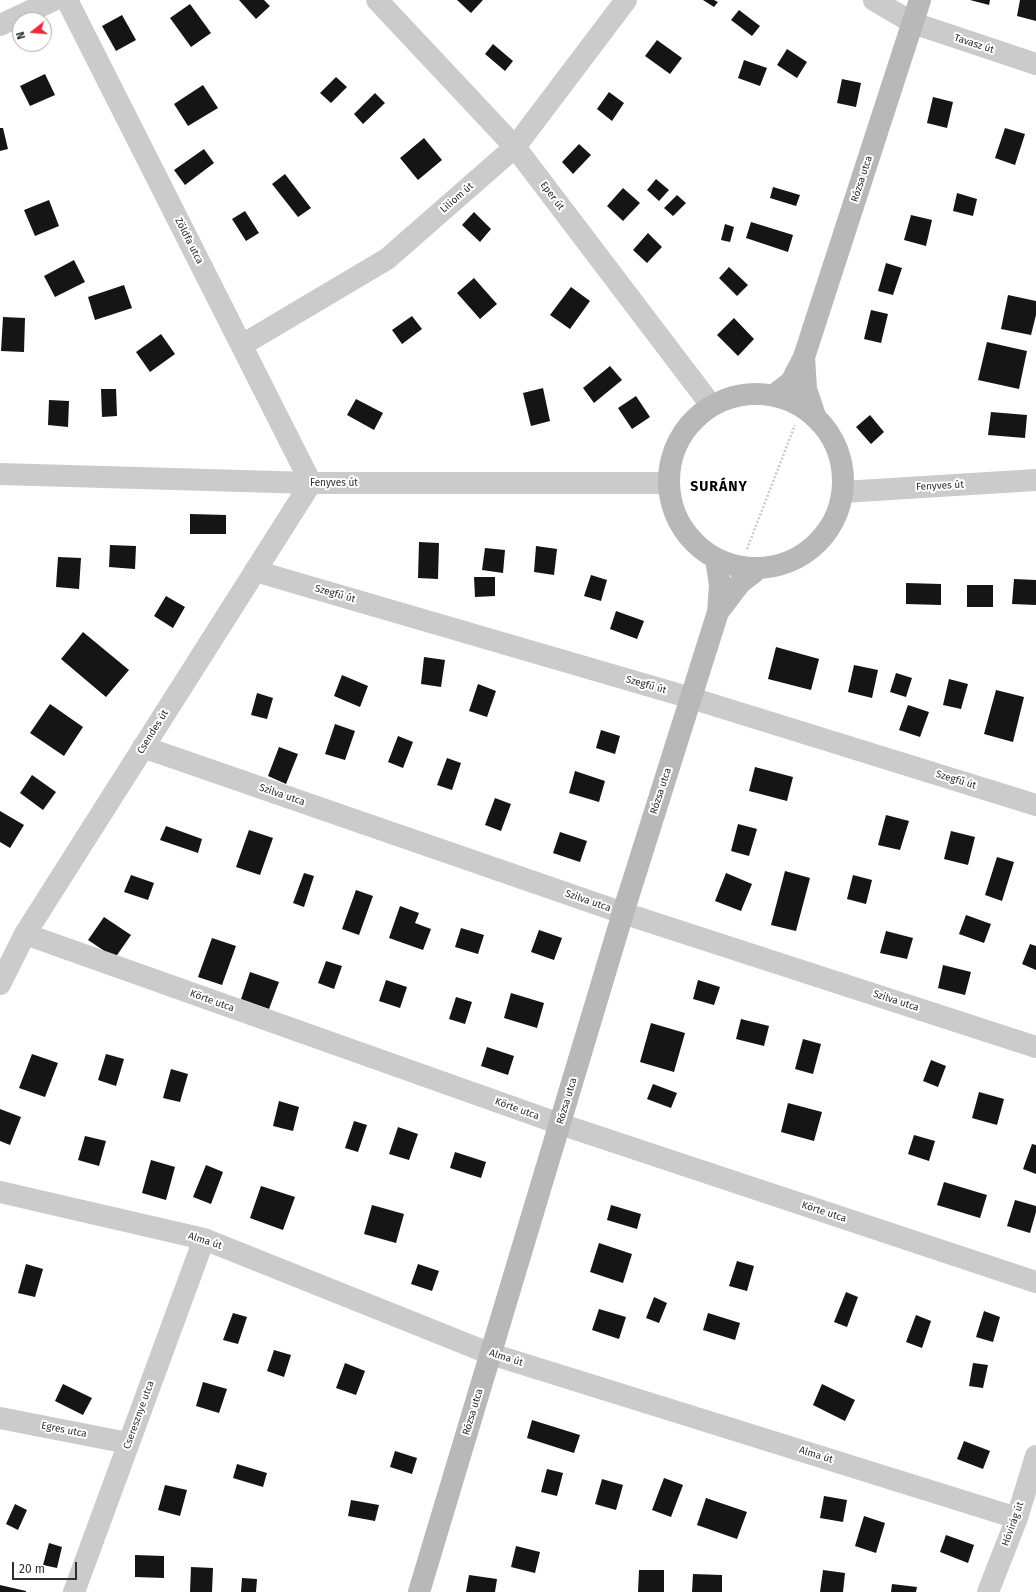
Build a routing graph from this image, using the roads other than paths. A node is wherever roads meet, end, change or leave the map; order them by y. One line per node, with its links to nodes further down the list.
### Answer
1 (54, 0): 8 (street)
2 (66, 0): 11 (street, Zöldfa utca)
3 (376, 0): 10 (street, Eper út)
4 (626, 0): 10 (street, Liliom út)
5 (874, 0): 7 (street, Tavasz út)
6 (920, 0): 7 (street, Rózsa utca)
7 (913, 23): 9 (street, Tavasz út); 12 (street, Rózsa utca)
8 (0, 25)
9 (1036, 64)
10 (515, 148): 11 (street, Liliom út); 14 (street, Eper út)
11 (242, 345): 18 (street, Zöldfa utca)
12 (804, 357): 13 (street); 15 (street)
13 (774, 395): 14 (street); 15 (street)
14 (711, 405): 19 (street)
15 (808, 411): 20 (street)
16 (0, 474): 18 (street, Fenyves út)
17 (1036, 480): 20 (street, Fenyves út)
18 (311, 483): 19 (street, Fenyves út); 23 (street, Csendes út)
19 (668, 483): 21 (street)
20 (843, 492): 22 (street)
21 (716, 559): 22 (street); 24 (street)
22 (748, 568): 24 (street)
23 (255, 571): 25 (street, Szegfű út); 26 (street, Csendes út)
24 (718, 612): 25 (street, Rózsa utca)
25 (691, 698): 27 (street, Szegfű út); 28 (street, Rózsa utca)
26 (143, 747): 28 (street, Szilva utca); 29 (street, Csendes út)
27 (1036, 805)
28 (623, 912): 31 (street, Szilva utca); 32 (street, Rózsa utca)
29 (25, 934): 30 (street, Csendes út); 32 (street, Körte utca)
30 (0, 984)
31 (1036, 1047)
32 (560, 1124): 35 (street, Körte utca); 36 (street, Rózsa utca)
33 (0, 1192): 34 (street, Alma út)
34 (204, 1239): 36 (street, Alma út); 38 (street, Cseresznye utca)
35 (1036, 1282)
36 (491, 1354): 40 (street, Alma út); 42 (street, Rózsa utca)
37 (0, 1418): 38 (street, Egres utca)
38 (128, 1443): 41 (street, Cseresznye utca)
39 (1036, 1456): 40 (street, Hóvirág út)
40 (1017, 1518): 43 (street, Hóvirág út)
41 (74, 1592)
42 (419, 1592)
43 (988, 1592)

